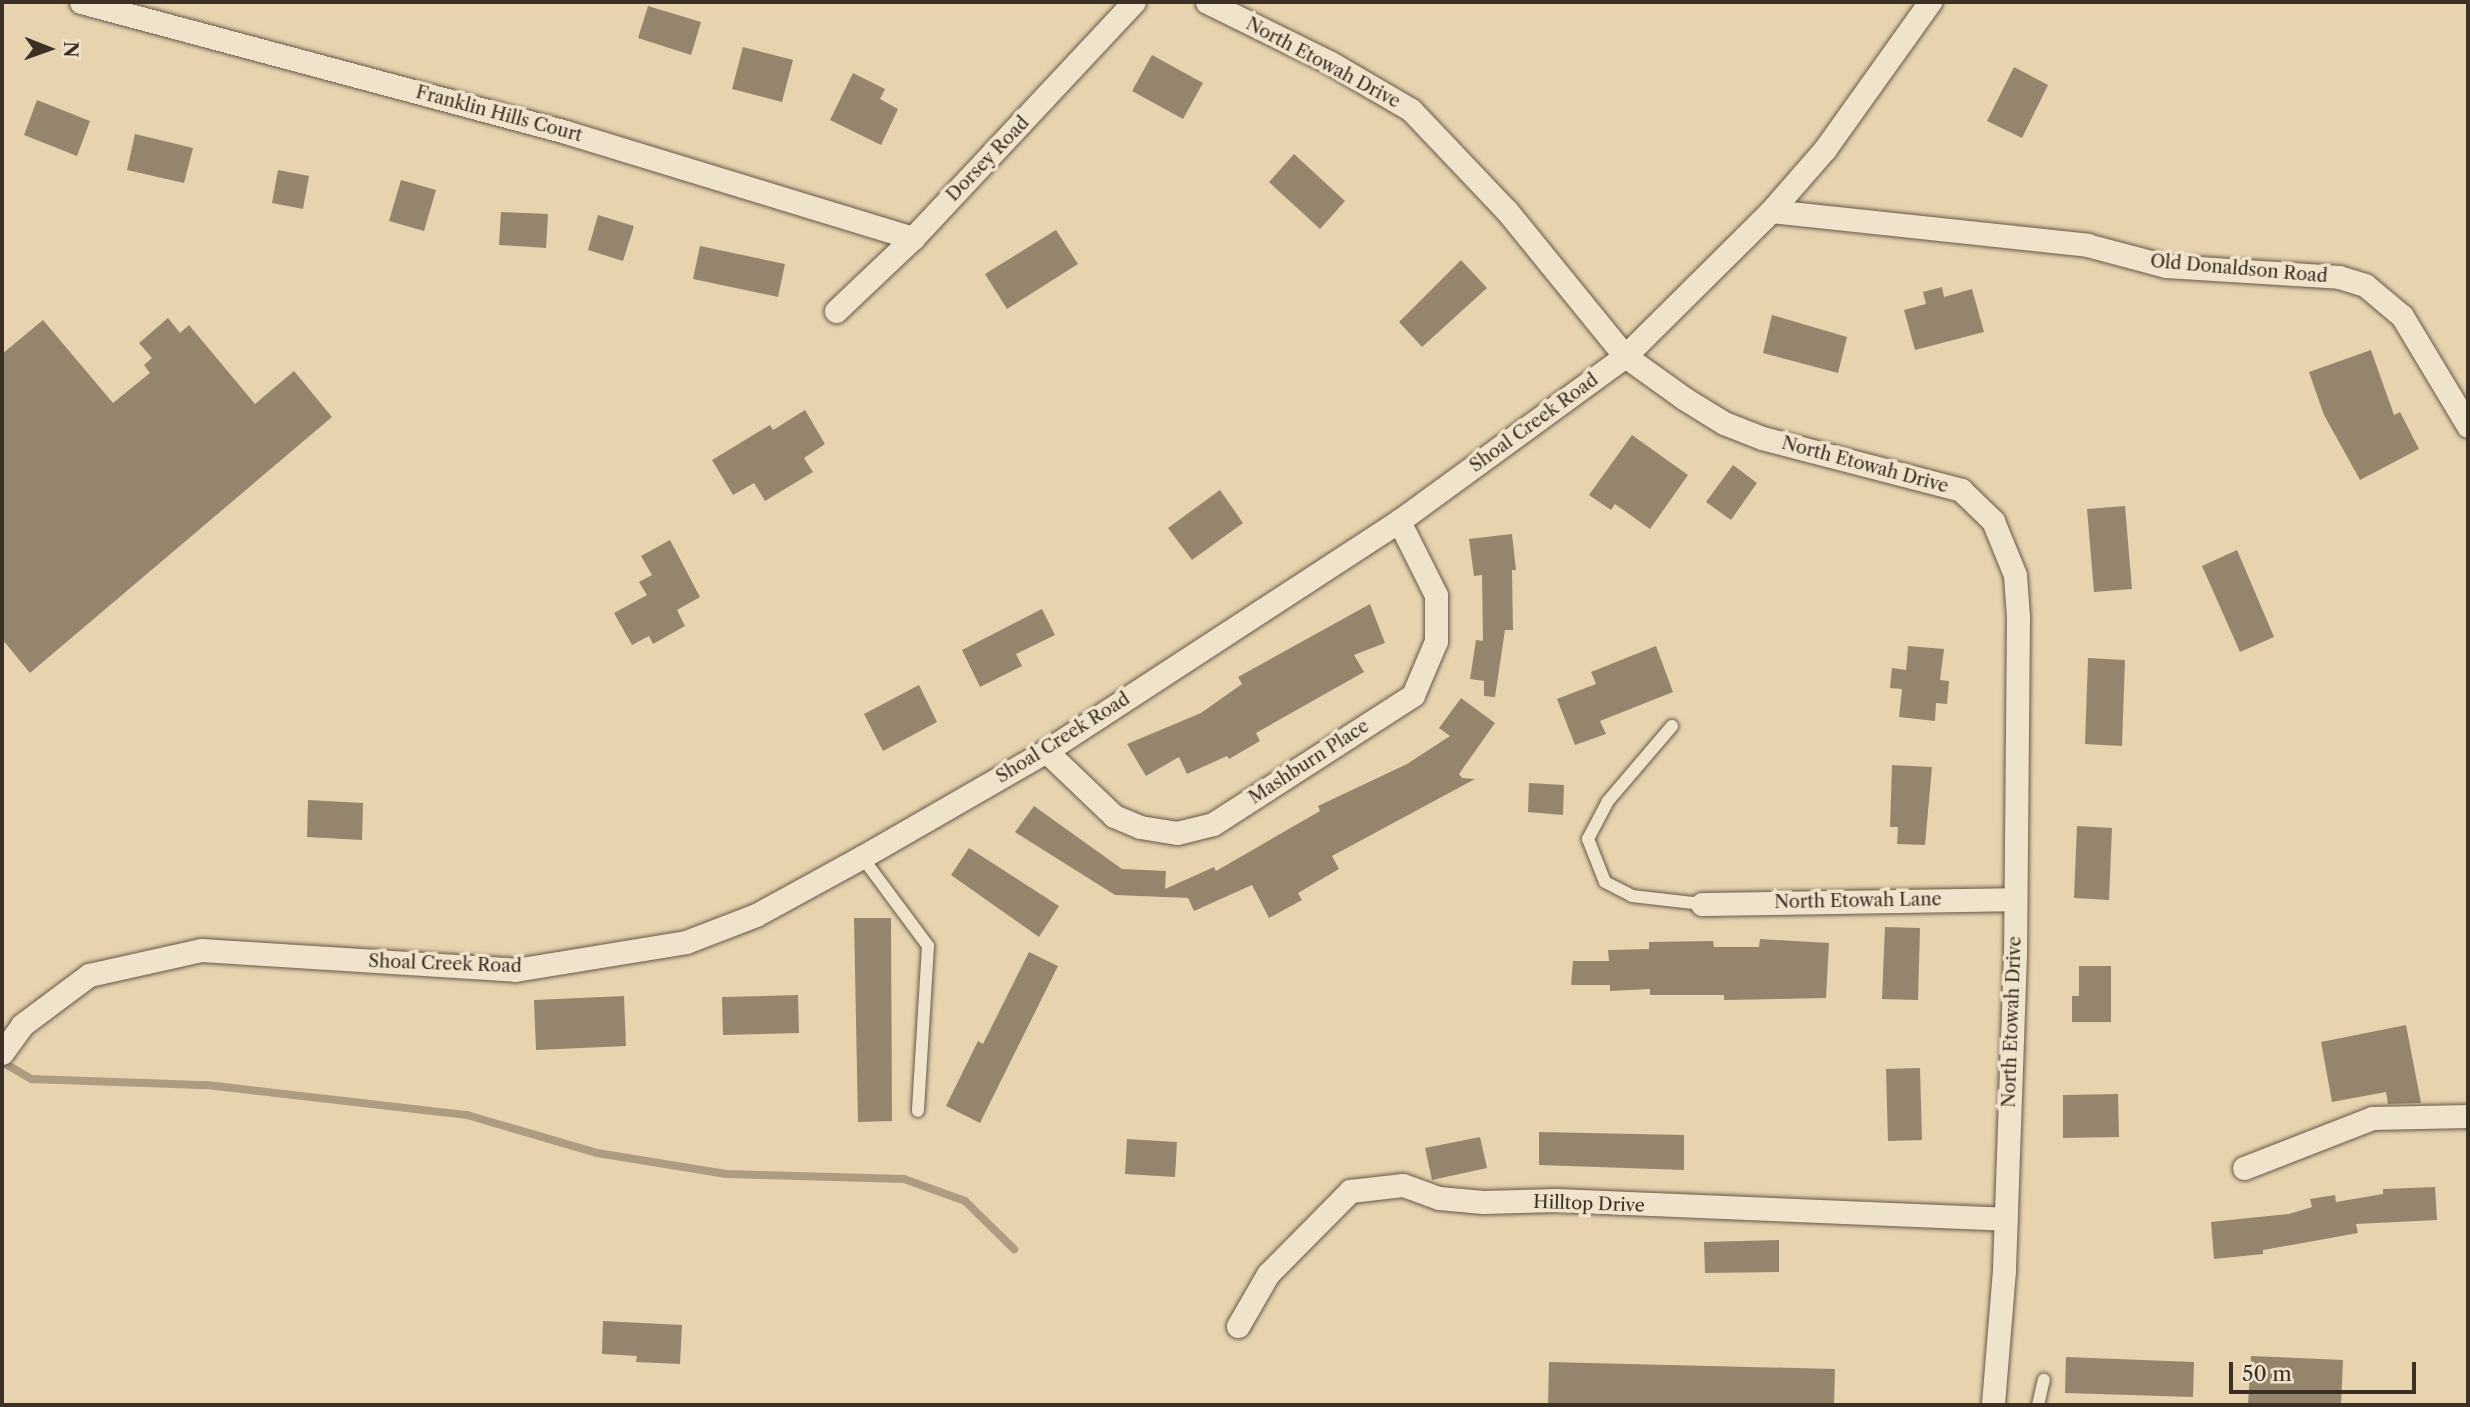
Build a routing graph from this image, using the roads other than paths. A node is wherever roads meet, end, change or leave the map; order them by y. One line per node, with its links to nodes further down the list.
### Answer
1 (81, 2): 6 (street, Franklin Hills Court)
2 (1134, 2): 6 (street, Dorsey Road)
3 (1207, 2): 8 (street, North Etowah Drive)
4 (1930, 2): 5 (street, Shoal Creek Road)
5 (1771, 211): 8 (street, Shoal Creek Road); 9 (street, Old Donaldson Road)
6 (913, 238): 7 (street, Dorsey Road)
7 (836, 311)
8 (1625, 356): 10 (street, Shoal Creek Road); 14 (street, North Etowah Drive)
9 (2468, 426)
10 (1399, 521): 12 (street, Shoal Creek Road); 12 (street, Mashburn Place)
11 (1672, 726): 15 (lane)
12 (1046, 751): 13 (street, Shoal Creek Road)
13 (862, 857): 16 (street, Shoal Creek Road); 17 (lane)
14 (2015, 899): 15 (street, North Etowah Lane); 20 (street, North Etowah Drive)
15 (1702, 904)
16 (2, 1053)
17 (918, 1111)
18 (2468, 1116): 19 (street)
19 (2244, 1168)
20 (2006, 1219): 21 (street, Hilltop Drive); 23 (street, North Etowah Drive)
21 (1238, 1326)
22 (2045, 1380): 24 (lane)
23 (1993, 1405)
24 (2038, 1405)

